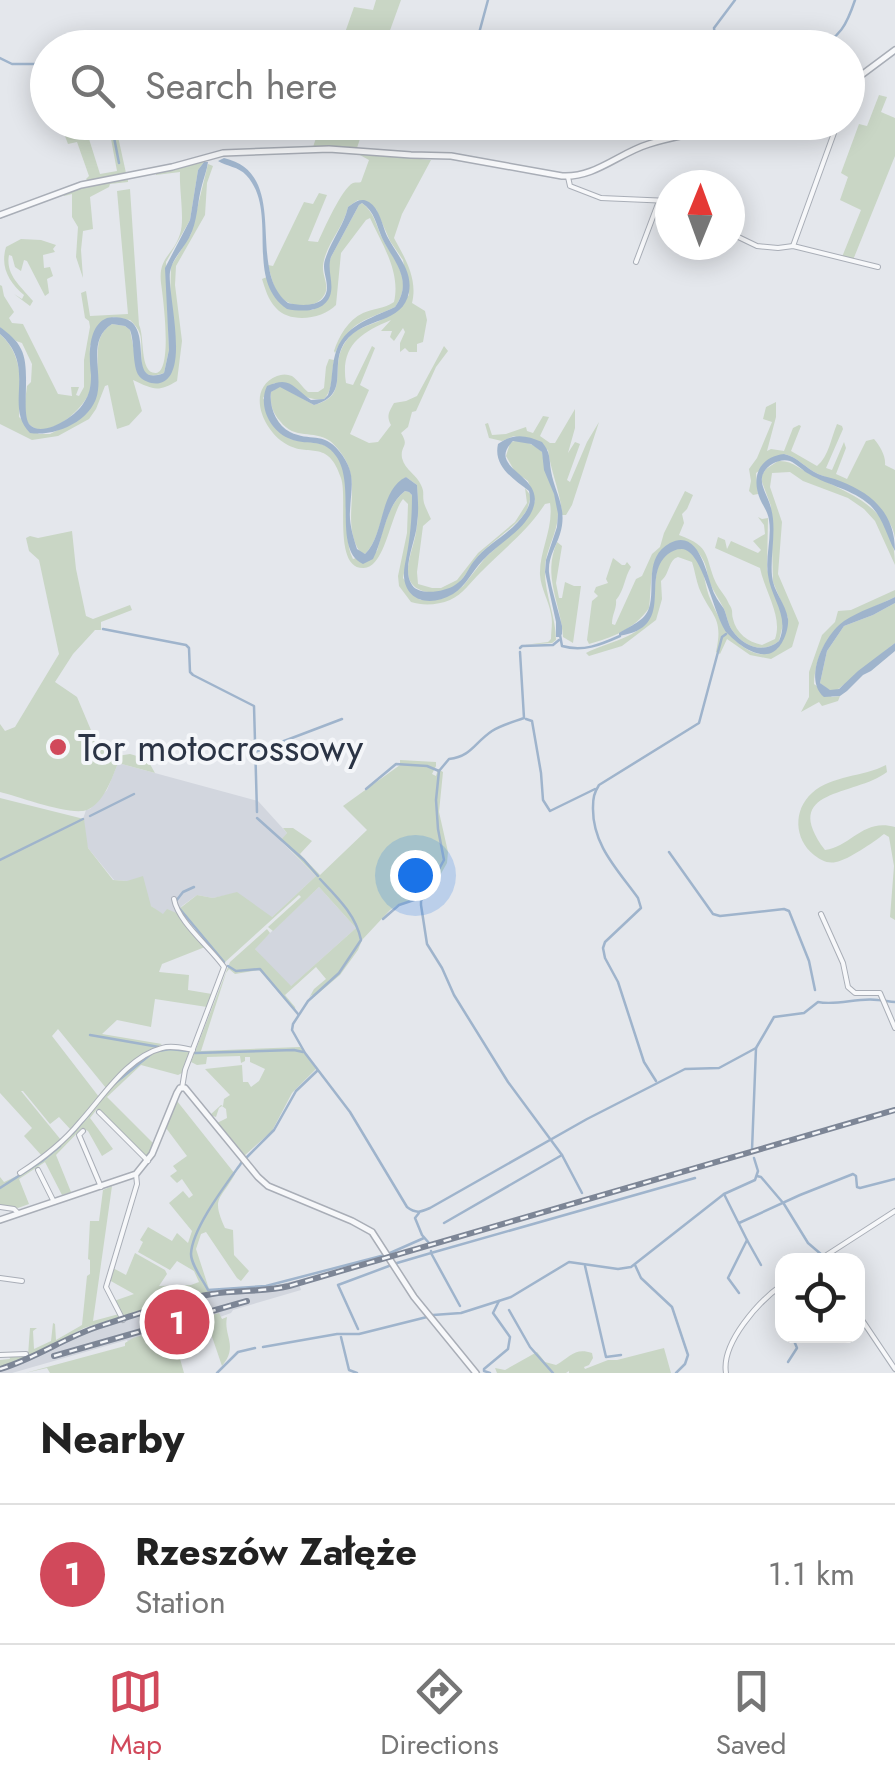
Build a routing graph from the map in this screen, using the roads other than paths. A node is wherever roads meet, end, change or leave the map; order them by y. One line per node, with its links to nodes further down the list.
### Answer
1 (895, 50): 2 (street)
2 (865, 72)
3 (665, 140): 5 (street)
4 (831, 140): 10 (street)
5 (568, 177): 6 (street); 8 (street)
6 (655, 199)
7 (655, 212): 11 (street)
8 (0, 215)
9 (745, 239): 10 (street)
10 (793, 246): 12 (street)
11 (636, 262)
12 (878, 267)
13 (174, 899): 16 (street)
14 (821, 914): 15 (street)
15 (895, 1028)
16 (193, 1050): 17 (street); 22 (street)
17 (182, 1088): 20 (street); 39 (street)
18 (98, 1112): 20 (street)
19 (83, 1131): 24 (street)
20 (148, 1161): 23 (street)
21 (38, 1170): 25 (street)
22 (20, 1174)
23 (136, 1174): 24 (street); 34 (street)
24 (101, 1187): 25 (street)
25 (54, 1202): 28 (street)
26 (0, 1207): 28 (street)
27 (895, 1211): 30 (street)
28 (18, 1214): 29 (street)
29 (0, 1220)
30 (836, 1253)
31 (0, 1278): 32 (street)
32 (22, 1281)
33 (775, 1290): 40 (street)
34 (124, 1320)
35 (865, 1326): 38 (street)
36 (26, 1354): 37 (street)
37 (0, 1355)
38 (895, 1369)
39 (476, 1373)
40 (726, 1373)

